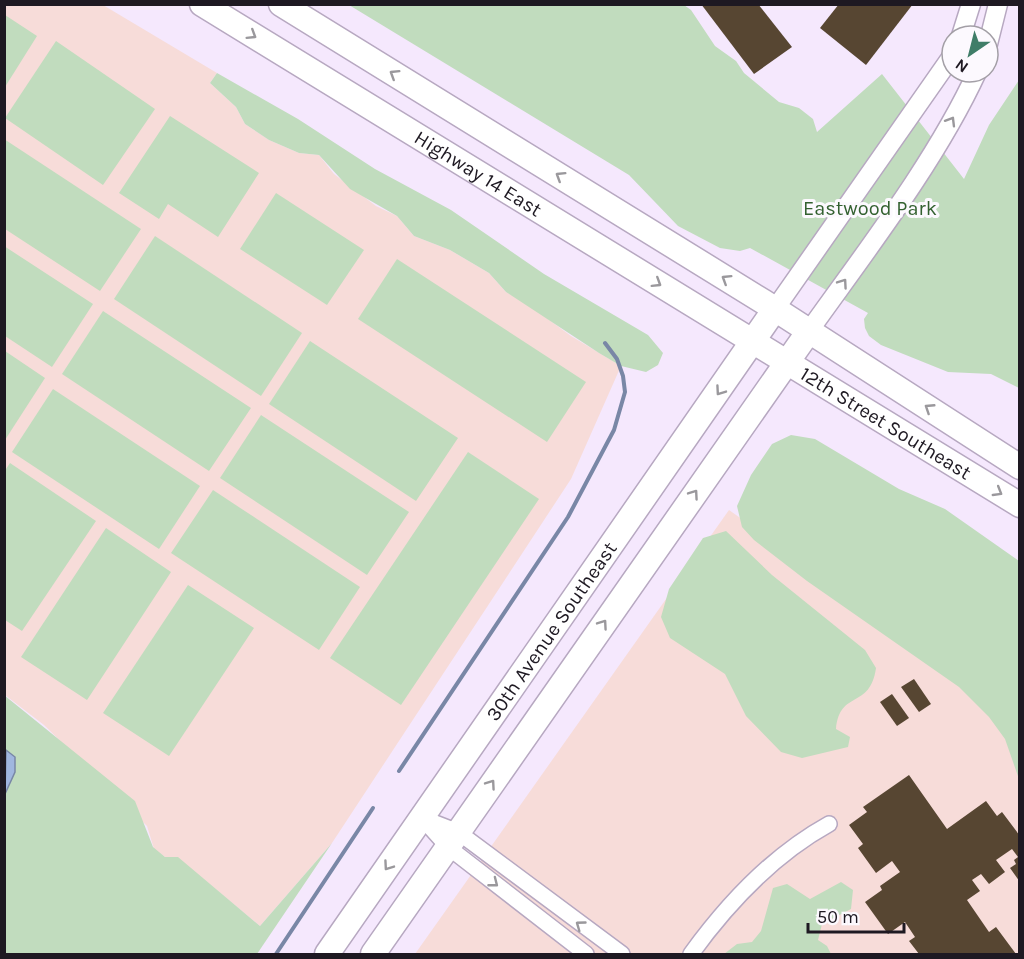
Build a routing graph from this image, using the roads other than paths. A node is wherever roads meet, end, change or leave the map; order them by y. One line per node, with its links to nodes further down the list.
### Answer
1 (202, 4): 11 (main road, Highway 14 East, one-way to 11)
2 (281, 4): 9 (main road, Highway 14 East, one-way to 2)
3 (971, 4): 5 (street)
4 (998, 4): 6 (street)
5 (965, 24)
6 (993, 24)
7 (940, 73): 9 (street)
8 (972, 84): 10 (street, one-way to 8)
9 (776, 309): 10 (main road, 12th Street Southeast); 11 (main road, 30th Avenue Southeast)
10 (809, 331): 12 (main road, 30th Avenue Southeast); 13 (main road, 12th Street Southeast, one-way to 10)
11 (753, 342): 12 (main road, 12th Street Southeast); 15 (main road, 30th Avenue Southeast, one-way to 15)
12 (786, 363): 14 (main road, 12th Street Southeast, one-way to 14); 17 (main road, 30th Avenue Southeast, one-way to 12)
13 (1020, 467)
14 (1020, 505)
15 (422, 818): 17 (street); 18 (main road, 30th Avenue Southeast, one-way to 18)
16 (829, 824): 22 (street)
17 (453, 840): 19 (main road, 30th Avenue Southeast); 20 (street, one-way to 20); 21 (street, one-way to 17)
18 (327, 954)
19 (373, 954)
20 (586, 954)
21 (622, 954)
22 (691, 954)

